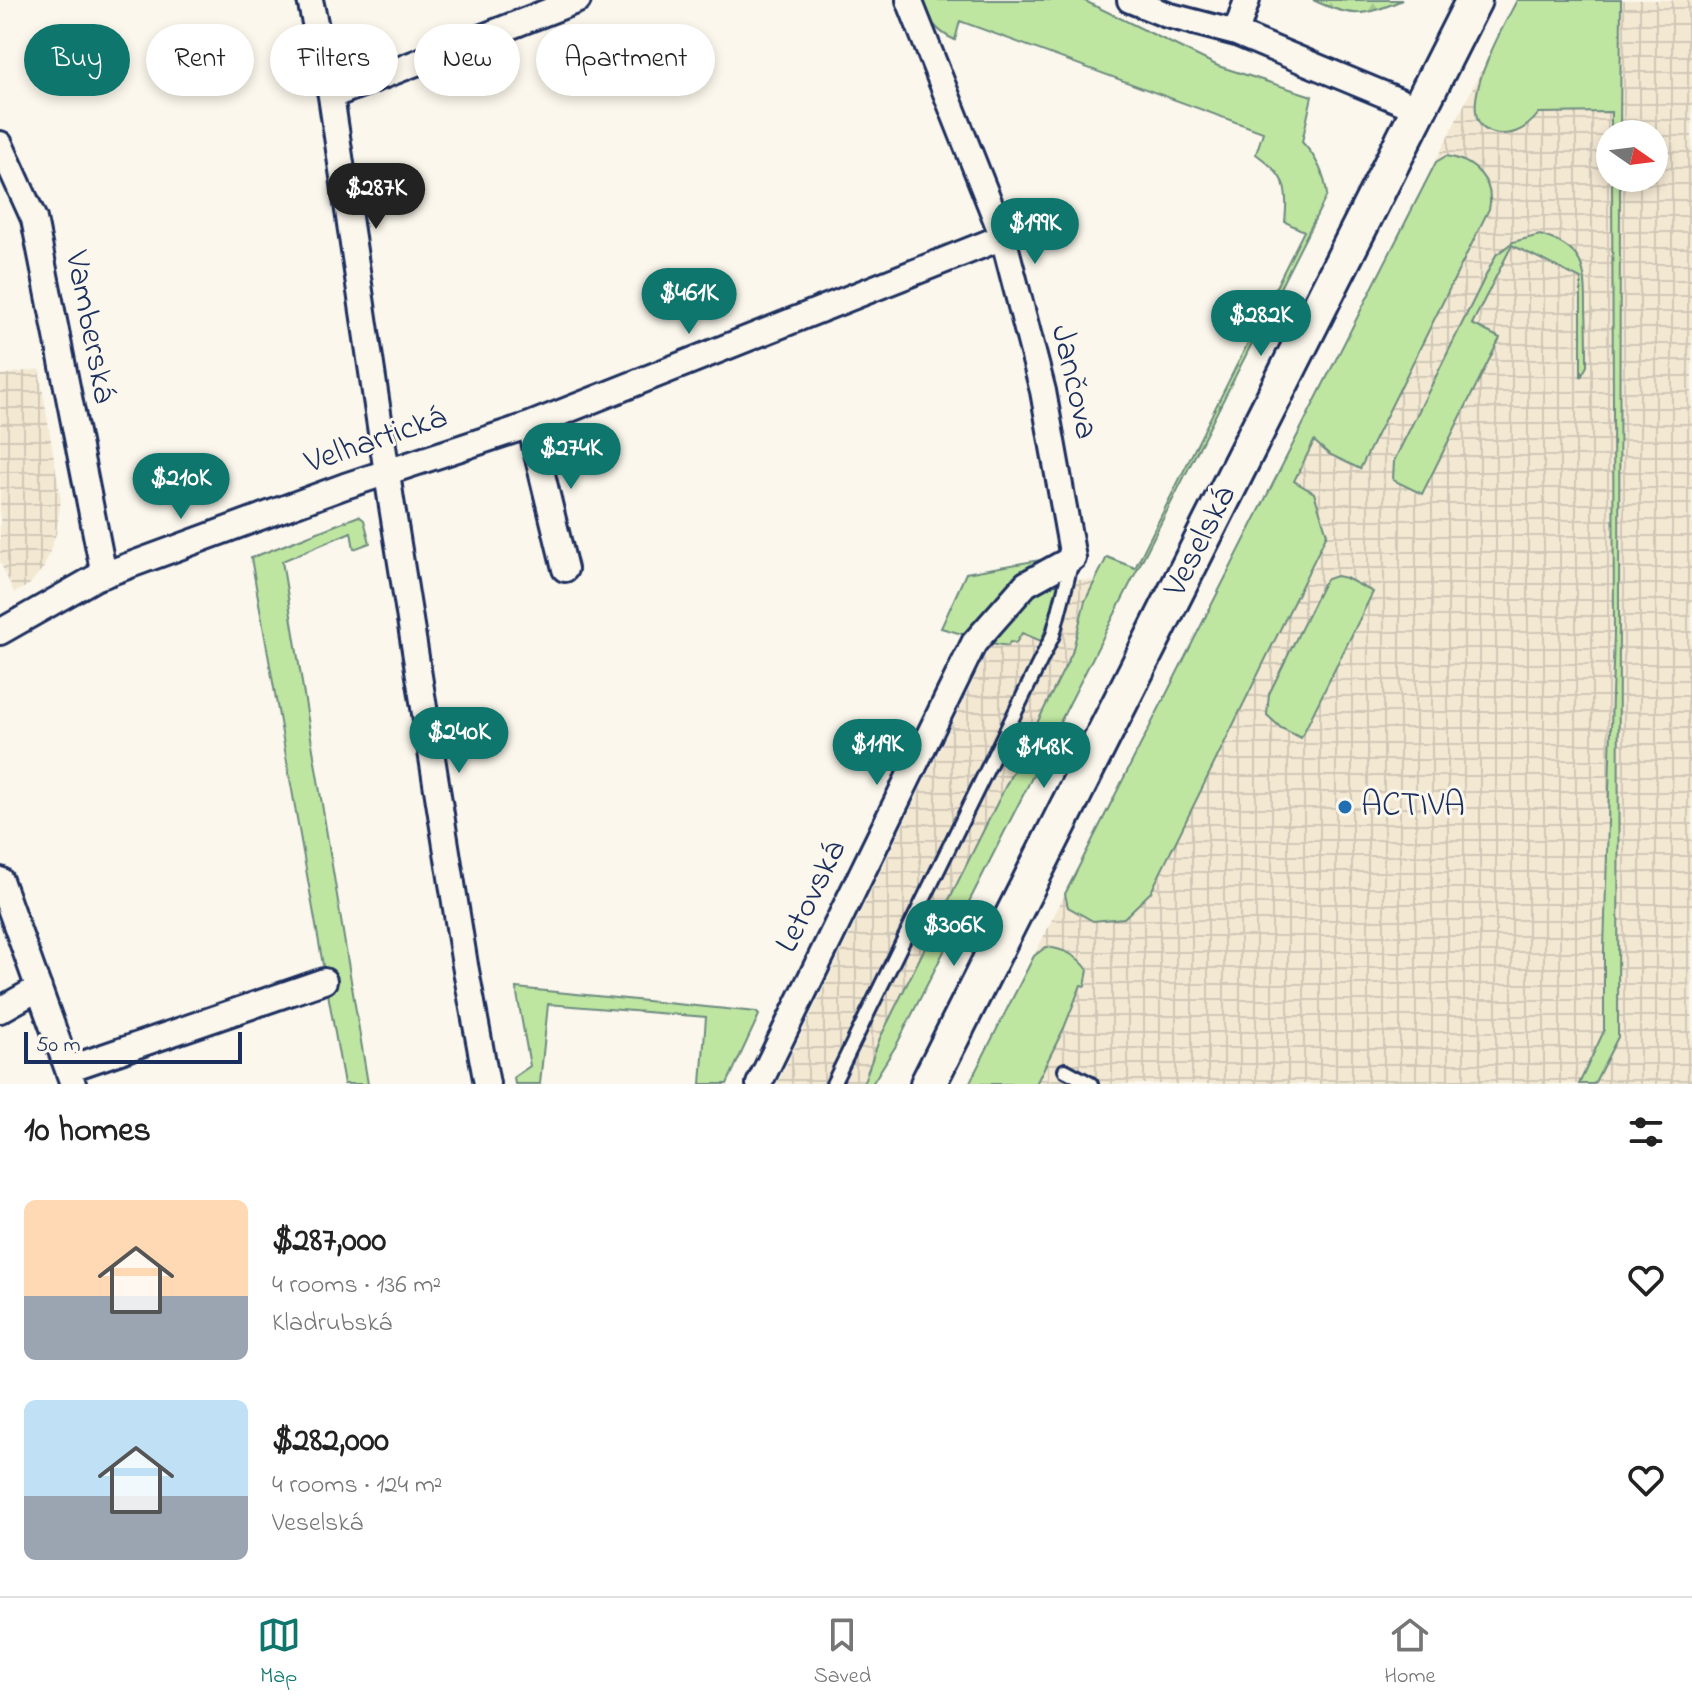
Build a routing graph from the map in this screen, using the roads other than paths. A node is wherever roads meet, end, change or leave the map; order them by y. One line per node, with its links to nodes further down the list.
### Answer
1 (310, 0): 7 (street)
2 (578, 0): 9 (street)
3 (909, 0): 13 (street, Jančova)
4 (1130, 0): 8 (street)
5 (1247, 0): 8 (street)
6 (1474, 0): 11 (street, Veselská)
7 (315, 24)
8 (1236, 33): 11 (street)
9 (398, 70)
10 (331, 96): 15 (street)
11 (1419, 109): 29 (street, Veselská)
12 (0, 144): 18 (street, Vamberská)
13 (1003, 237): 14 (street, Velhartická); 16 (street, Jančova)
14 (530, 425): 15 (street, Velhartická); 17 (street)
15 (389, 472): 18 (street, Velhartická); 26 (street)
16 (1073, 558): 27 (street, Letovská); 28 (lane)
17 (565, 569)
18 (104, 575): 19 (street, Velhartická)
19 (0, 632)
20 (0, 880): 22 (street)
21 (324, 981): 25 (street)
22 (39, 988): 23 (street); 25 (street)
23 (0, 1010)
24 (1065, 1070): 30 (lane)
25 (70, 1077)
26 (487, 1084)
27 (759, 1084)
28 (833, 1084)
29 (928, 1084)
30 (1091, 1084)

